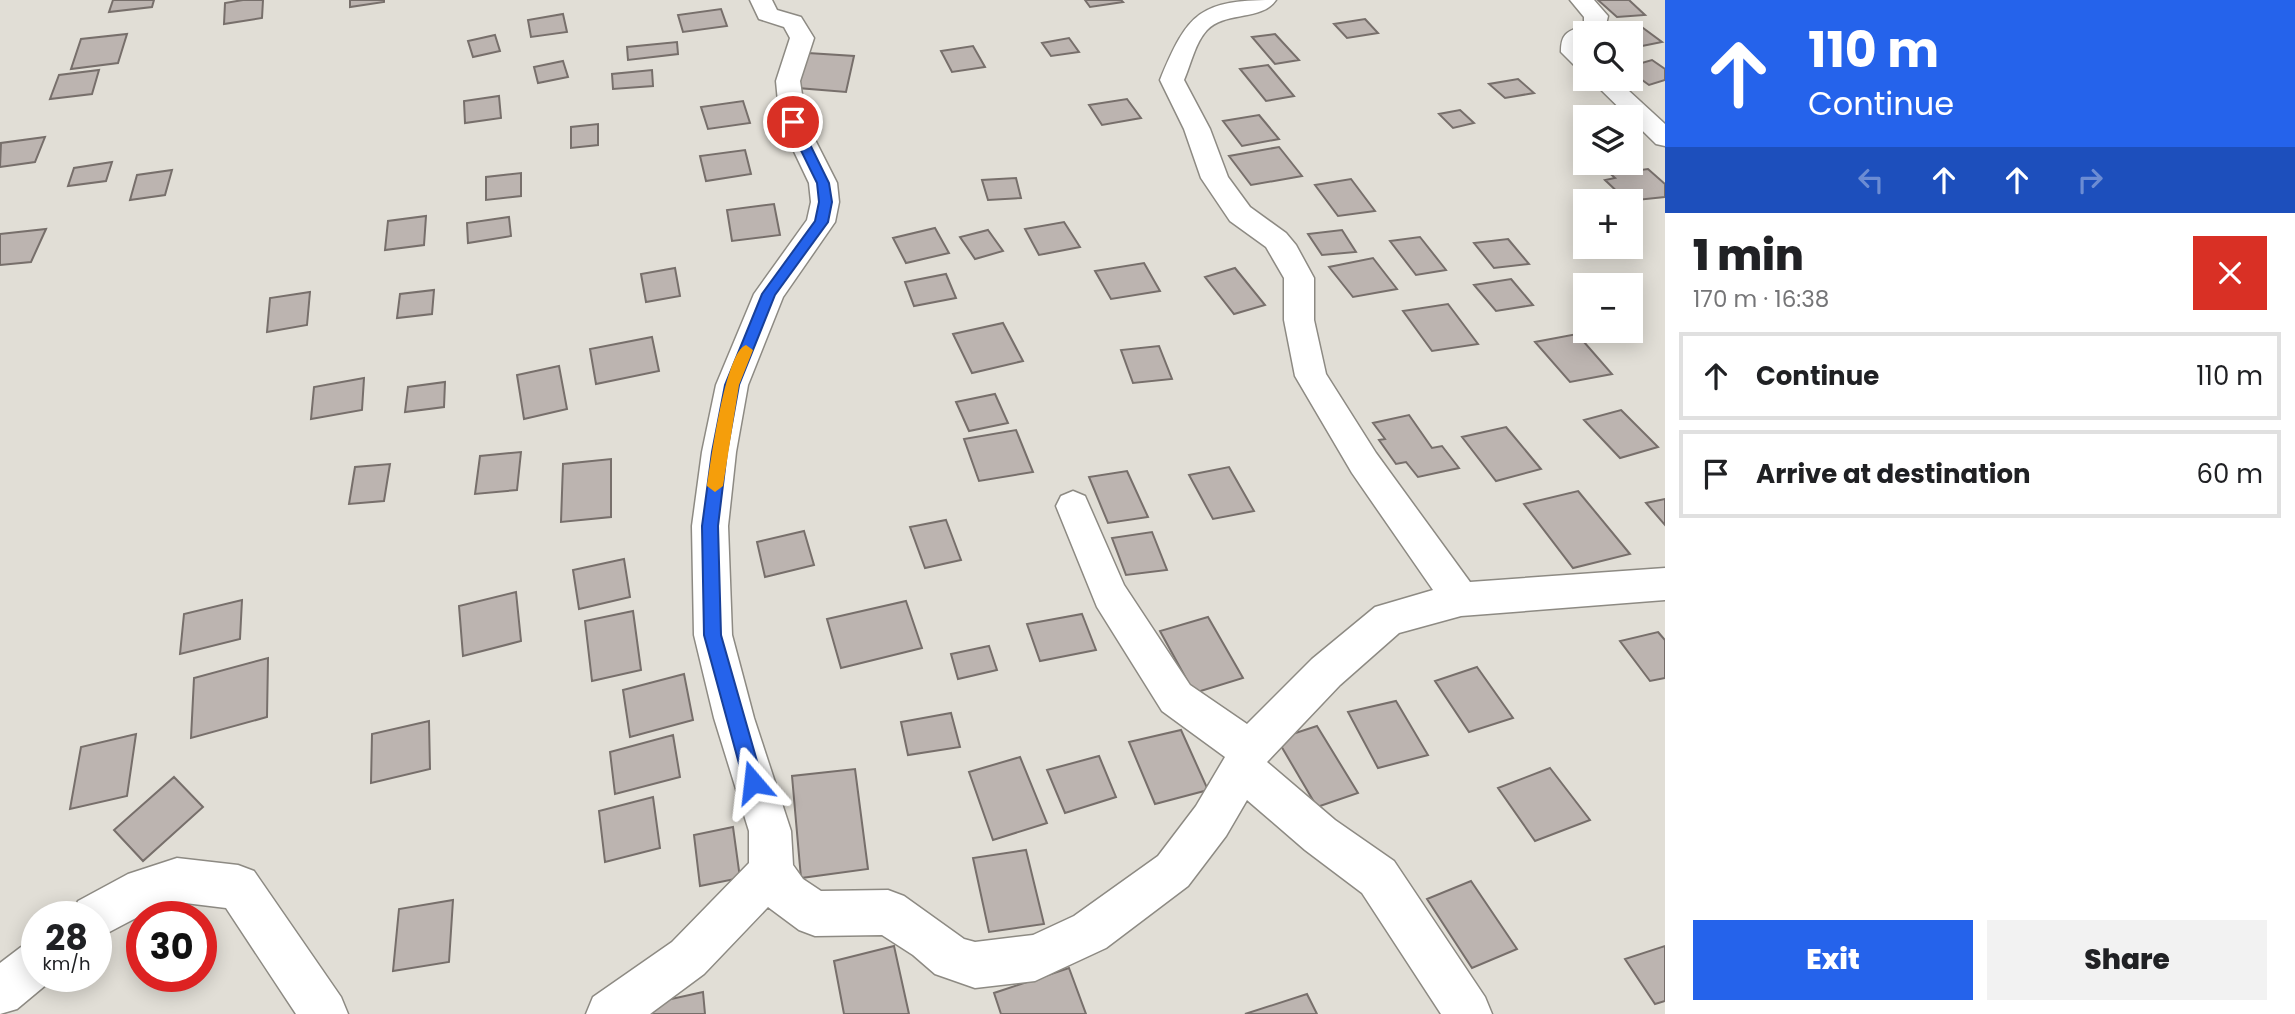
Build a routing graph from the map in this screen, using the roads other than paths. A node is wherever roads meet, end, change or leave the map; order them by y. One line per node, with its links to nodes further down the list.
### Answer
1 (761, 0): 11 (street)
2 (1265, 0): 9 (street)
3 (1581, 0): 4 (street)
4 (1596, 21)
5 (1615, 91): 6 (street)
6 (1665, 138)
7 (1073, 506): 10 (street)
8 (1665, 584): 9 (street)
9 (1461, 599): 10 (street)
10 (1246, 759): 11 (street); 17 (street)
11 (771, 872): 16 (street)
12 (112, 907): 15 (street)
13 (21, 976): 14 (street)
14 (0, 992)
15 (324, 1014)
16 (610, 1014)
17 (1468, 1014)

